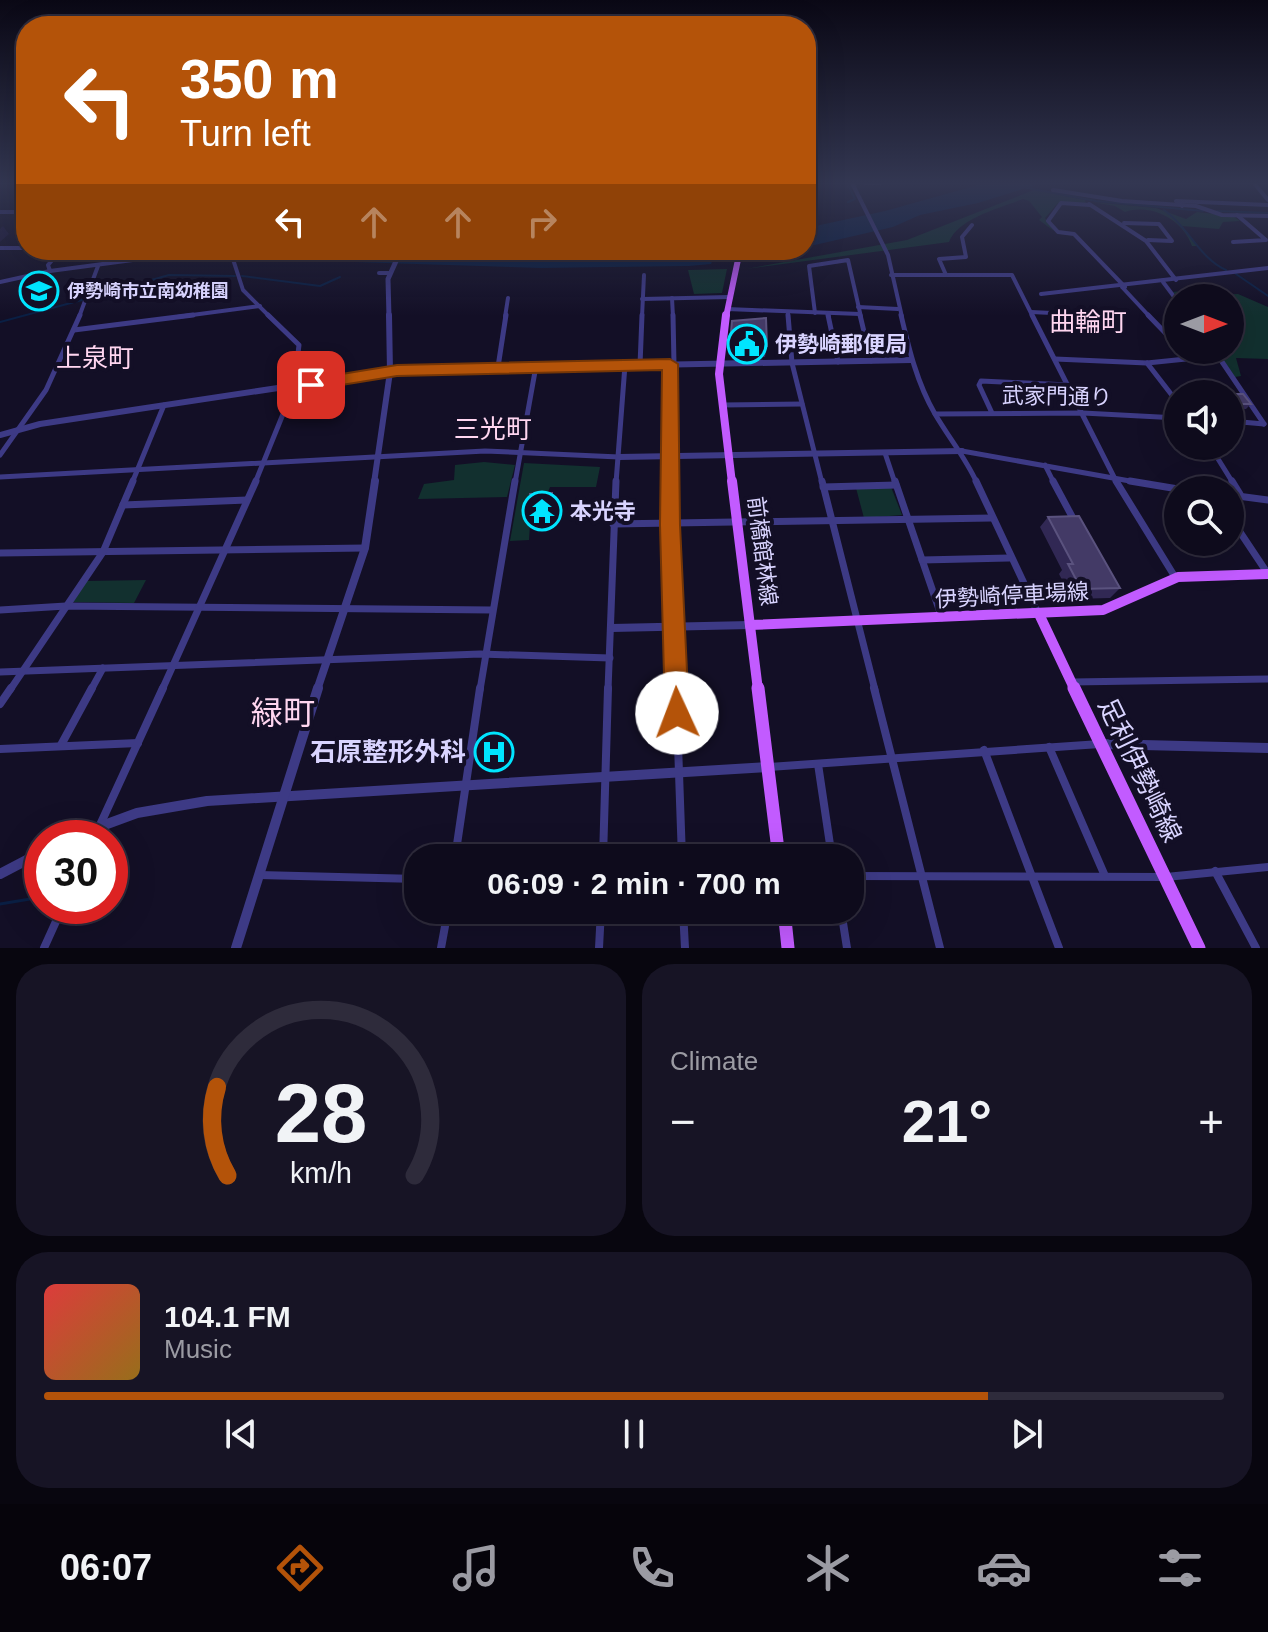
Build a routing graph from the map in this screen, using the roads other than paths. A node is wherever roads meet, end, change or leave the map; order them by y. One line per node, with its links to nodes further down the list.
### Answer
1 (875, 227): 20 (street)
2 (970, 227): 21 (street)
3 (1054, 227): 25 (street)
4 (1128, 227): 7 (street)
5 (1161, 227): 7 (street)
6 (1251, 227): 8 (street)
7 (1148, 240): 22 (street)
8 (1233, 242)
9 (52, 260): 16 (street)
10 (139, 260): 14 (street)
11 (233, 260): 31 (street)
12 (396, 260): 17 (street)
13 (738, 260): 27 (main road, 前橋館林線)
14 (98, 266): 16 (street); 40 (street)
15 (1268, 268): 22 (street)
16 (50, 271): 23 (street)
17 (390, 272): 18 (street); 56 (street)
18 (379, 273)
19 (644, 275): 30 (street)
20 (891, 275): 21 (street); 33 (street)
21 (946, 275): 36 (street)
22 (1176, 280): 24 (street)
23 (0, 282)
24 (1163, 282): 25 (street)
25 (1123, 287): 26 (street); 41 (street)
26 (1041, 294)
27 (729, 297): 29 (street); 32 (main road, 前橋館林線)
28 (508, 298): 55 (street)
29 (672, 298): 30 (street); 49 (street)
30 (642, 299): 53 (street)
31 (260, 306): 40 (street); 59 (street)
32 (727, 309): 35 (street); 50 (main road, 前橋館林線)
33 (898, 309): 34 (street); 43 (street)
34 (859, 311): 37 (street); 38 (street); 44 (street)
35 (788, 312): 37 (street); 47 (street)
36 (1031, 312): 39 (street); 42 (street)
37 (815, 313): 38 (street)
38 (828, 313): 46 (street)
39 (1052, 313)
40 (74, 330): 69 (street)
41 (1164, 331)
42 (1055, 359): 48 (street); 57 (street)
43 (911, 360): 44 (street); 65 (street)
44 (871, 361): 46 (street)
45 (1164, 361): 48 (street)
46 (838, 362): 47 (street)
47 (792, 363): 50 (street); 60 (street)
48 (1147, 363): 58 (street)
49 (672, 364): 50 (street); 53 (street); 77 (street)
50 (718, 364): 62 (main road, 前橋館林線)
51 (1224, 364): 68 (street)
52 (625, 365): 53 (street); 54 (street); 79 (street)
53 (640, 365)
54 (536, 366): 55 (street); 72 (street)
55 (498, 367): 56 (street)
56 (390, 372): 59 (street); 76 (street)
57 (1069, 385): 63 (street); 64 (street)
58 (1164, 385)
59 (294, 387): 61 (street); 80 (street)
60 (802, 404): 62 (street); 73 (street)
61 (164, 405): 69 (street); 82 (street)
62 (722, 405): 78 (main road, 前橋館林線)
63 (992, 413): 64 (street, 武家門通り); 65 (street, 武家門通り)
64 (1083, 413): 66 (street, 武家門通り); 84 (street)
65 (935, 414): 71 (street)
66 (1164, 417)
67 (1244, 422): 68 (street)
68 (1266, 424)
69 (25, 429): 70 (street); 75 (street)
70 (0, 435)
71 (962, 451): 74 (street); 81 (street); 92 (street)
72 (522, 452): 76 (street); 79 (street); 114 (street)
73 (815, 453): 74 (street); 78 (street); 87 (street)
74 (885, 453): 85 (street)
75 (0, 455)
76 (378, 455): 80 (street); 100 (street)
77 (670, 455): 78 (street); 79 (street); 96 (street)
78 (728, 455): 97 (main road, 前橋館林線)
79 (619, 457): 95 (street)
80 (263, 461): 82 (street); 89 (street)
81 (1045, 465): 84 (street); 98 (street)
82 (139, 469): 83 (street); 91 (street)
83 (0, 477)
84 (1114, 477): 86 (street); 107 (street)
85 (896, 485): 87 (street); 93 (street)
86 (1164, 486)
87 (823, 487): 94 (street)
88 (1244, 495): 90 (street)
89 (247, 500): 91 (street); 101 (street)
90 (1268, 500)
91 (123, 505): 102 (street)
92 (992, 518): 93 (street); 104 (street)
93 (908, 520): 94 (street); 105 (street)
94 (832, 522): 97 (street); 117 (street)
95 (613, 524): 96 (street); 120 (street)
96 (670, 525): 97 (street); 119 (street)
97 (738, 525): 118 (main road, 前橋館林線)
98 (1081, 534)
99 (1244, 538): 106 (street)
100 (365, 548): 101 (street); 112 (street)
101 (227, 550): 102 (street); 111 (street)
102 (103, 552): 103 (street); 109 (street)
103 (0, 553)
104 (1009, 558): 105 (street); 115 (street)
105 (922, 560): 116 (street)
106 (1268, 574): 107 (main road, 伊勢崎停車場線)
107 (1175, 577): 110 (main road, 伊勢崎停車場線)
108 (1115, 595): 110 (street)
109 (66, 606): 111 (street); 113 (street); 126 (street)
110 (1122, 606): 115 (main road, 伊勢崎停車場線)
111 (200, 607): 112 (street); 124 (street)
112 (344, 609): 114 (street); 123 (street)
113 (0, 610)
114 (492, 610): 121 (street)
115 (1039, 614): 116 (main road, 伊勢崎停車場線); 129 (main road, 足利伊勢崎線)
116 (942, 618): 117 (main road, 伊勢崎停車場線)
117 (856, 622): 118 (main road, 伊勢崎停車場線); 138 (street)
118 (750, 625): 119 (street); 140 (main road, 前橋館林線)
119 (674, 627): 120 (street); 141 (street)
120 (612, 628): 122 (street)
121 (485, 656): 122 (street); 123 (street); 143 (street)
122 (610, 658): 142 (street)
123 (328, 659): 124 (street); 144 (street)
124 (174, 665): 125 (street); 131 (street)
125 (103, 668): 126 (street); 133 (street)
126 (22, 671): 127 (street); 130 (street)
127 (0, 672)
128 (1268, 679): 129 (street)
129 (1070, 682): 132 (main road, 足利伊勢崎線)
130 (0, 704)
131 (138, 743): 133 (street); 145 (street)
132 (1100, 744): 134 (street); 135 (street); 161 (main road, 足利伊勢崎線)
133 (61, 745): 136 (street)
134 (1049, 747): 137 (street); 160 (street)
135 (1268, 748)
136 (0, 749)
137 (984, 750): 138 (street); 159 (street)
138 (893, 758): 139 (street); 157 (street)
139 (818, 764): 140 (street); 151 (street)
140 (769, 767): 141 (street); 150 (main road, 前橋館林線)
141 (679, 771): 142 (street); 149 (street)
142 (605, 773): 143 (street); 148 (street)
143 (465, 784): 144 (street); 147 (street)
144 (282, 797): 146 (street); 156 (street)
145 (102, 820)
146 (105, 820)
147 (457, 844)
148 (603, 844)
149 (682, 844)
150 (777, 844)
151 (830, 844)
152 (24, 861): 155 (street)
153 (1268, 867): 154 (street)
154 (1215, 871): 161 (street); 179 (street)
155 (0, 874)
156 (259, 875): 162 (street); 170 (street)
157 (922, 875): 158 (street); 159 (street); 176 (street)
158 (864, 876)
159 (1034, 876): 160 (street); 177 (street)
160 (1105, 876): 161 (street)
161 (1166, 877): 178 (main road, 足利伊勢崎線)
162 (404, 879)
163 (55, 924): 169 (street)
164 (445, 924): 171 (street)
165 (600, 924): 172 (street)
166 (684, 924): 173 (street)
167 (785, 924): 174 (main road)
168 (843, 924): 175 (street)
169 (44, 948)
170 (236, 948)
171 (441, 948)
172 (599, 948)
173 (685, 948)
174 (788, 948)
175 (847, 948)
176 (940, 948)
177 (1059, 948)
178 (1199, 948)
179 (1256, 948)

